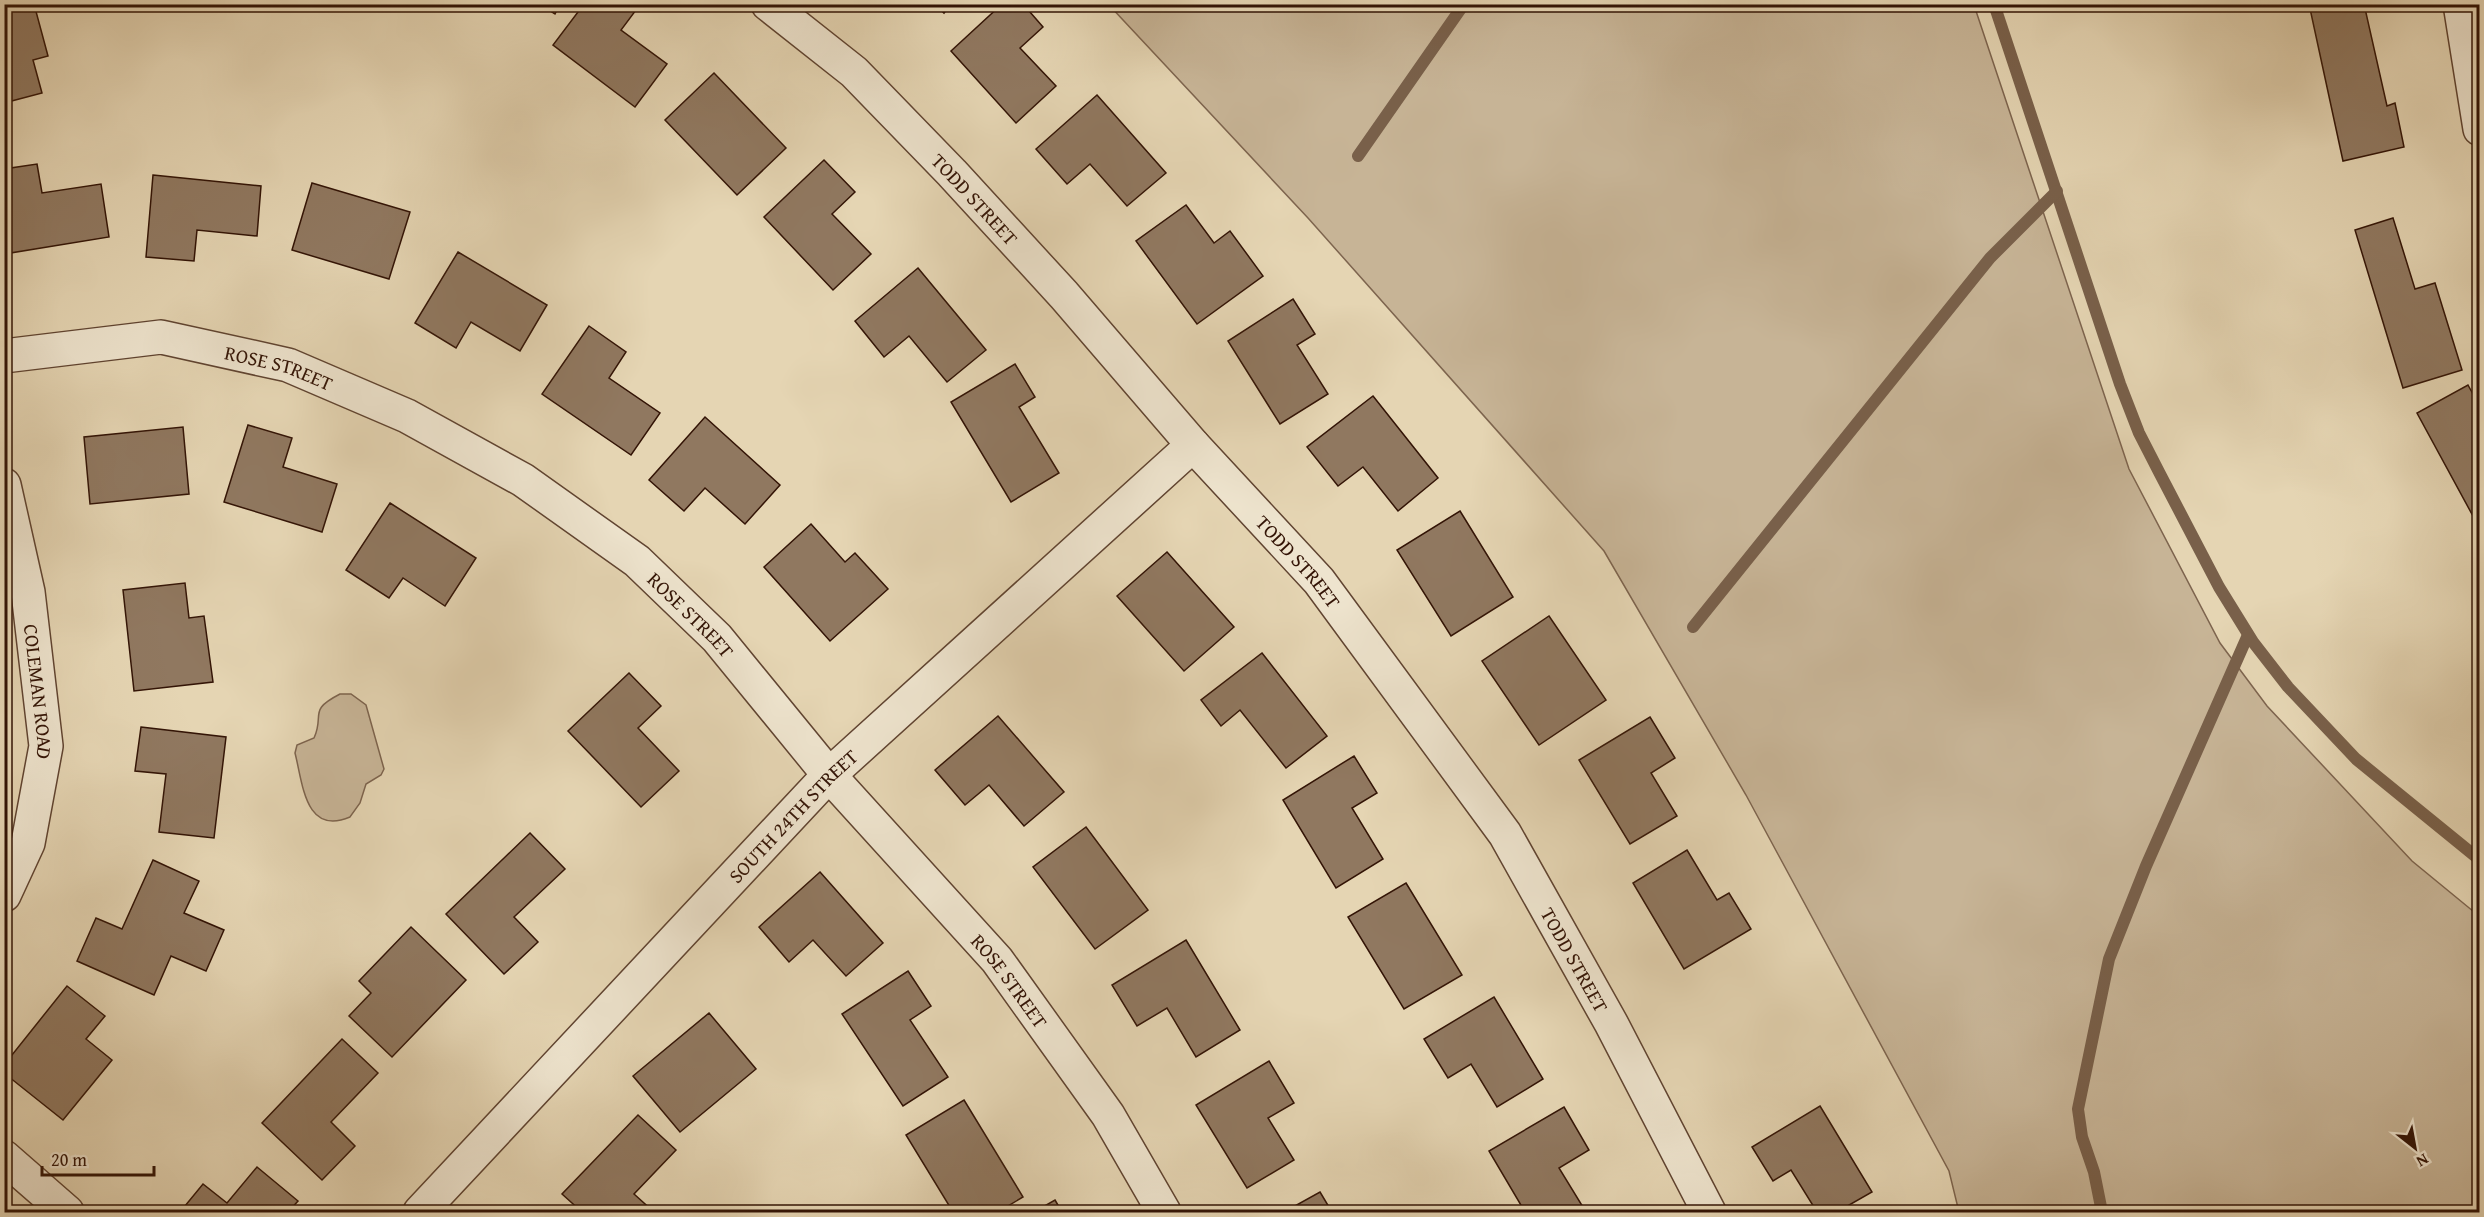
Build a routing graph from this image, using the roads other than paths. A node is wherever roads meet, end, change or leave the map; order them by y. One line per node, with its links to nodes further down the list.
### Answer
1 (768, 4): 5 (street, TODD STREET)
2 (2460, 4): 3 (street)
3 (2480, 129)
4 (4, 356): 7 (street, ROSE STREET)
5 (1193, 445): 7 (street, SOUTH 24TH STREET); 13 (street, TODD STREET)
6 (4, 485): 8 (street, COLEMAN ROAD)
7 (829, 775): 11 (street, SOUTH 24TH STREET); 12 (street, ROSE STREET)
8 (4, 895)
9 (4, 1157): 10 (street)
10 (67, 1212)
11 (420, 1212)
12 (1164, 1212)
13 (1709, 1212)

